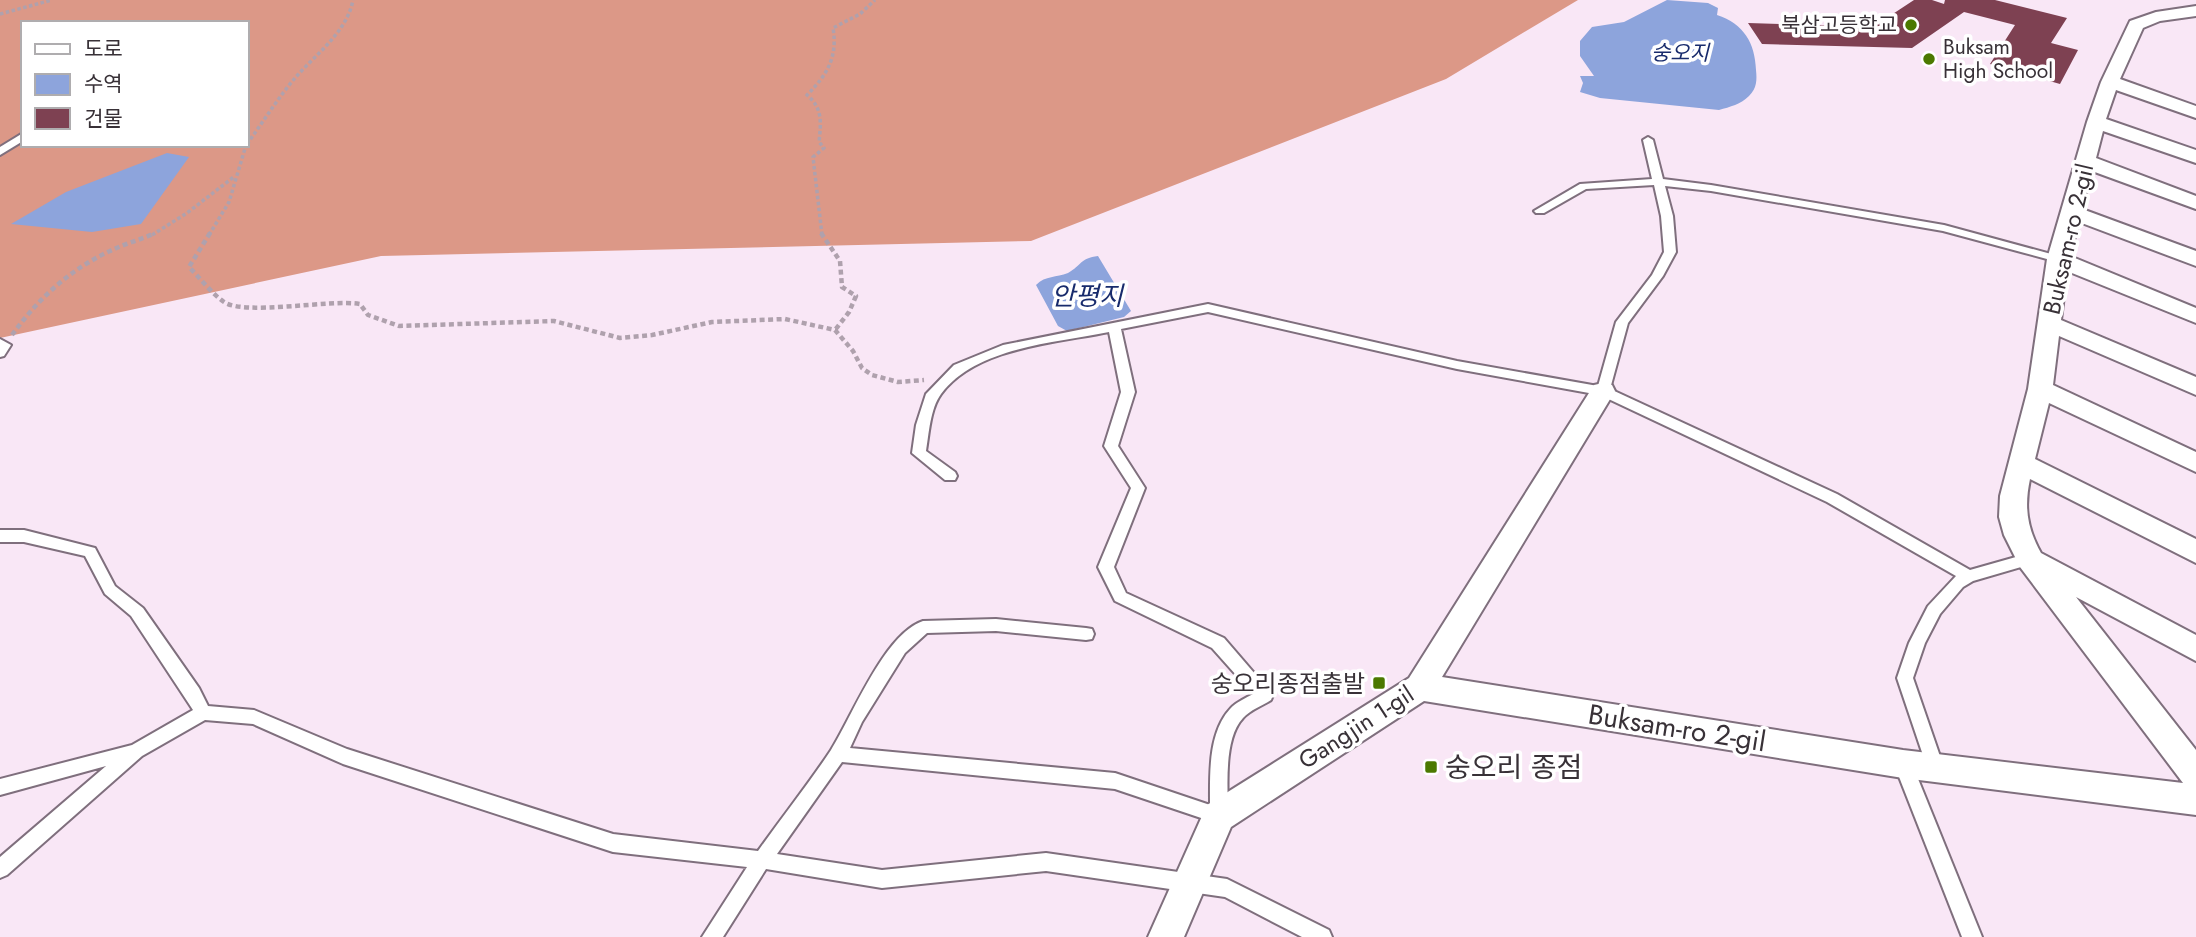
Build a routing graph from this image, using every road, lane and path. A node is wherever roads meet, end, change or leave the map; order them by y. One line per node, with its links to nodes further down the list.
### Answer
1 (52, 0): 5 (path)
2 (353, 0): 11 (path)
3 (875, 0): 26 (path)
4 (2196, 11): 6 (street, Buksam-ro 2-gil)
5 (0, 14)
6 (2110, 82): 7 (street); 8 (street, Buksam-ro 2-gil)
7 (2196, 111)
8 (2096, 122): 14 (street); 15 (street, Buksam-ro 2-gil)
9 (21, 137): 13 (lane)
10 (1648, 140): 17 (lane)
11 (248, 142)
12 (245, 147): 16 (path)
13 (0, 152)
14 (2196, 157)
15 (2085, 161): 18 (street); 20 (street, Buksam-ro 2-gil)
16 (235, 175): 26 (path); 27 (path)
17 (1658, 182): 19 (lane); 21 (lane); 31 (lane)
18 (2196, 203)
19 (1540, 212)
20 (2073, 212): 21 (street, Buksam-ro 2-gil); 22 (street)
21 (2058, 259): 23 (street); 24 (street, Buksam-ro 2-gil)
22 (2196, 259)
23 (2196, 316)
24 (2049, 323): 29 (street); 30 (street, Buksam-ro 2-gil)
25 (1114, 327): 28 (lane); 31 (lane); 50 (lane)
26 (835, 330): 28 (path)
27 (2, 347)
28 (944, 382): 34 (lane)
29 (2196, 387)
30 (2040, 389): 32 (street); 33 (street, Buksam-ro 2-gil)
31 (1603, 391): 38 (lane); 41 (street, Gangjin 1-gil)
32 (2196, 463)
33 (2023, 464): 36 (street); 37 (street, Buksam-ro 2-gil)
34 (950, 476)
35 (0, 536): 42 (lane)
36 (2196, 552)
37 (2030, 559): 38 (lane); 40 (street); 47 (street, Buksam-ro 2-gil)
38 (1968, 576): 46 (lane)
39 (1086, 634): 44 (lane)
40 (2196, 649)
41 (1420, 687): 45 (street, Buksam-ro 2-gil); 50 (street, Gangjin 1-gil)
42 (203, 713): 43 (lane); 51 (lane)
43 (136, 751): 48 (lane); 52 (lane)
44 (838, 754): 50 (lane); 51 (lane)
45 (1903, 764): 46 (street, Buksam-ro 2-gil); 57 (lane)
46 (1935, 768): 49 (street, Buksam-ro 2-gil)
47 (2196, 775)
48 (0, 787)
49 (2196, 800)
50 (1219, 816): 53 (street)
51 (762, 860): 53 (lane); 54 (lane)
52 (0, 869)
53 (1189, 883): 55 (street); 56 (lane)
54 (712, 937)
55 (1166, 937)
56 (1322, 937)
57 (1972, 937)

